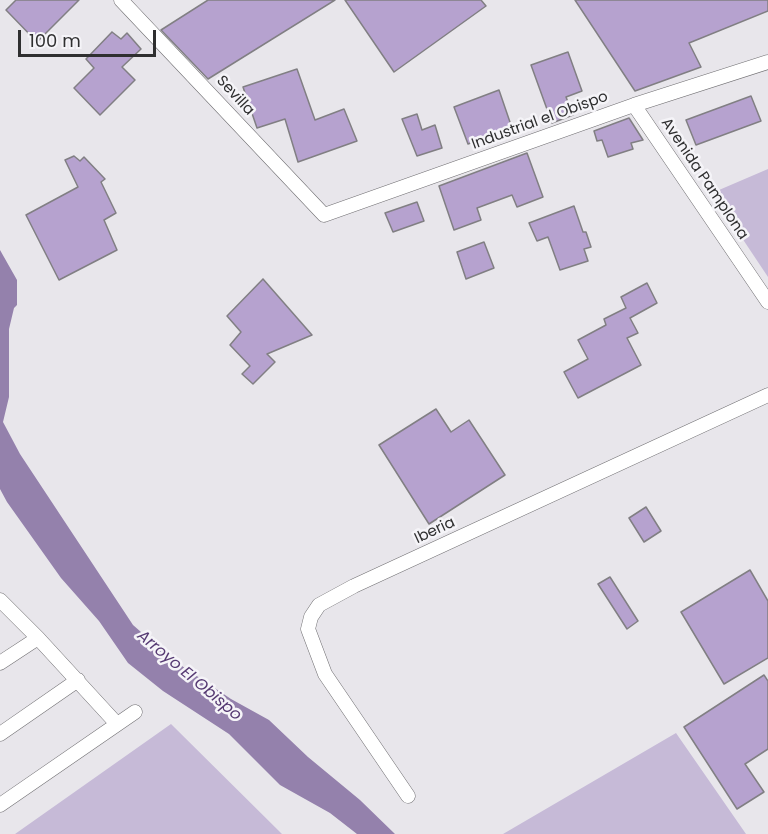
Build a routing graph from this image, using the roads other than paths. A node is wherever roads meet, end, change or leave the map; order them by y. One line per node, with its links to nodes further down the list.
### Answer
1 (126, 1): 4 (street, Sevilla)
2 (768, 62): 3 (street, Industrial el Obispo)
3 (634, 105): 4 (street, Industrial el Obispo); 5 (street, Avenida Pamplona)
4 (324, 214)
5 (768, 302)
6 (768, 395): 14 (street, Iberia)
7 (0, 600): 8 (street)
8 (38, 638): 9 (street); 10 (street)
9 (0, 663)
10 (78, 680): 12 (street); 13 (street)
11 (135, 712): 12 (street)
12 (117, 724): 15 (street)
13 (0, 734)
14 (408, 796)
15 (0, 805)

